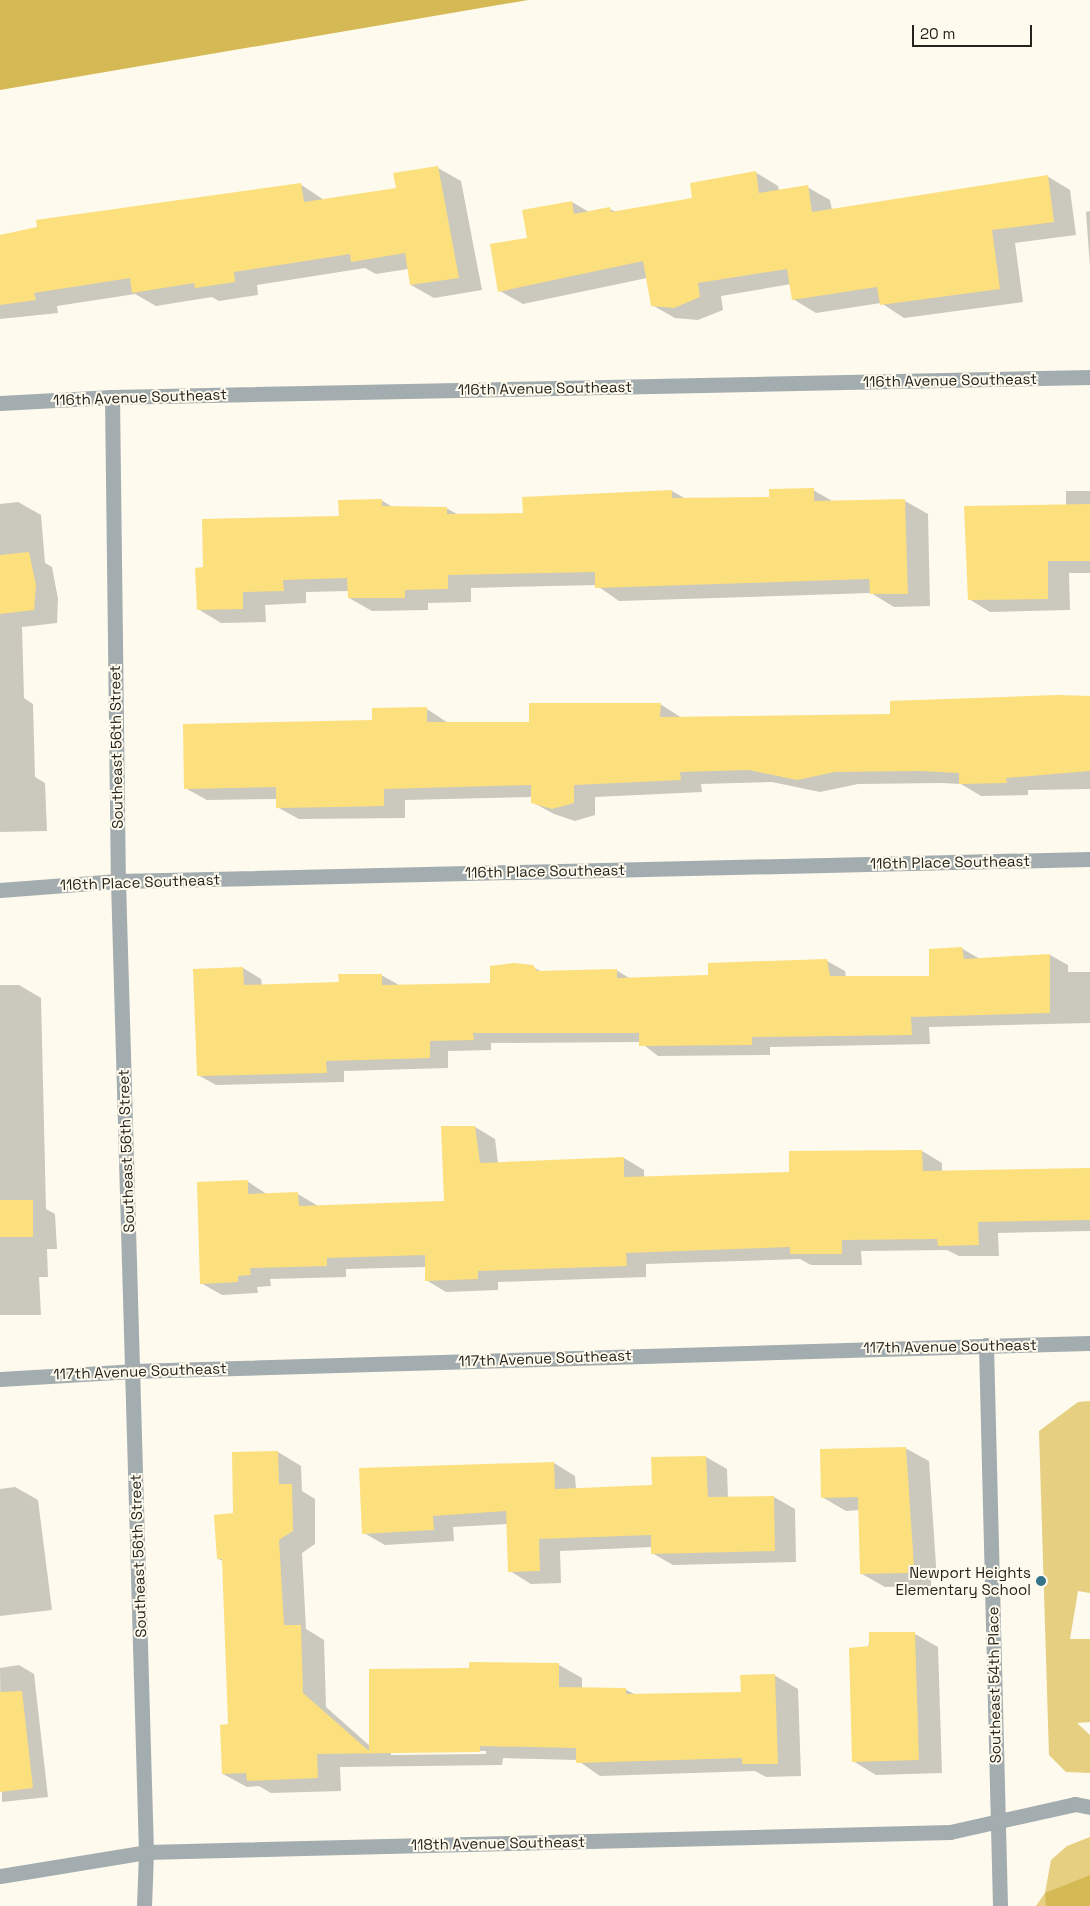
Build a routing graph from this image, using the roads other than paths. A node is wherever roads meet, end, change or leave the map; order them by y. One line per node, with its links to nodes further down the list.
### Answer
1 (1090, 377): 2 (street, 116th Avenue Southeast)
2 (112, 397): 3 (street, 116th Avenue Southeast); 5 (street, Southeast 56th Street)
3 (0, 403)
4 (1090, 859): 5 (street, 116th Place Southeast)
5 (118, 881): 6 (street, 116th Place Southeast); 9 (street, Southeast 56th Street)
6 (0, 890)
7 (1090, 1343): 8 (street, 117th Avenue Southeast)
8 (986, 1345): 9 (street, 117th Avenue Southeast); 12 (street, Southeast 54th Place)
9 (133, 1370): 10 (street, 117th Avenue Southeast); 13 (street, Southeast 56th Street)
10 (0, 1379)
11 (1090, 1807): 12 (street, 118th Avenue Southeast)
12 (997, 1822): 13 (street, 118th Avenue Southeast); 16 (street, Southeast 54th Place)
13 (146, 1852): 14 (street, 118th Avenue Southeast); 15 (street, Southeast 56th Street)
14 (0, 1876)
15 (144, 1906)
16 (1000, 1906)

